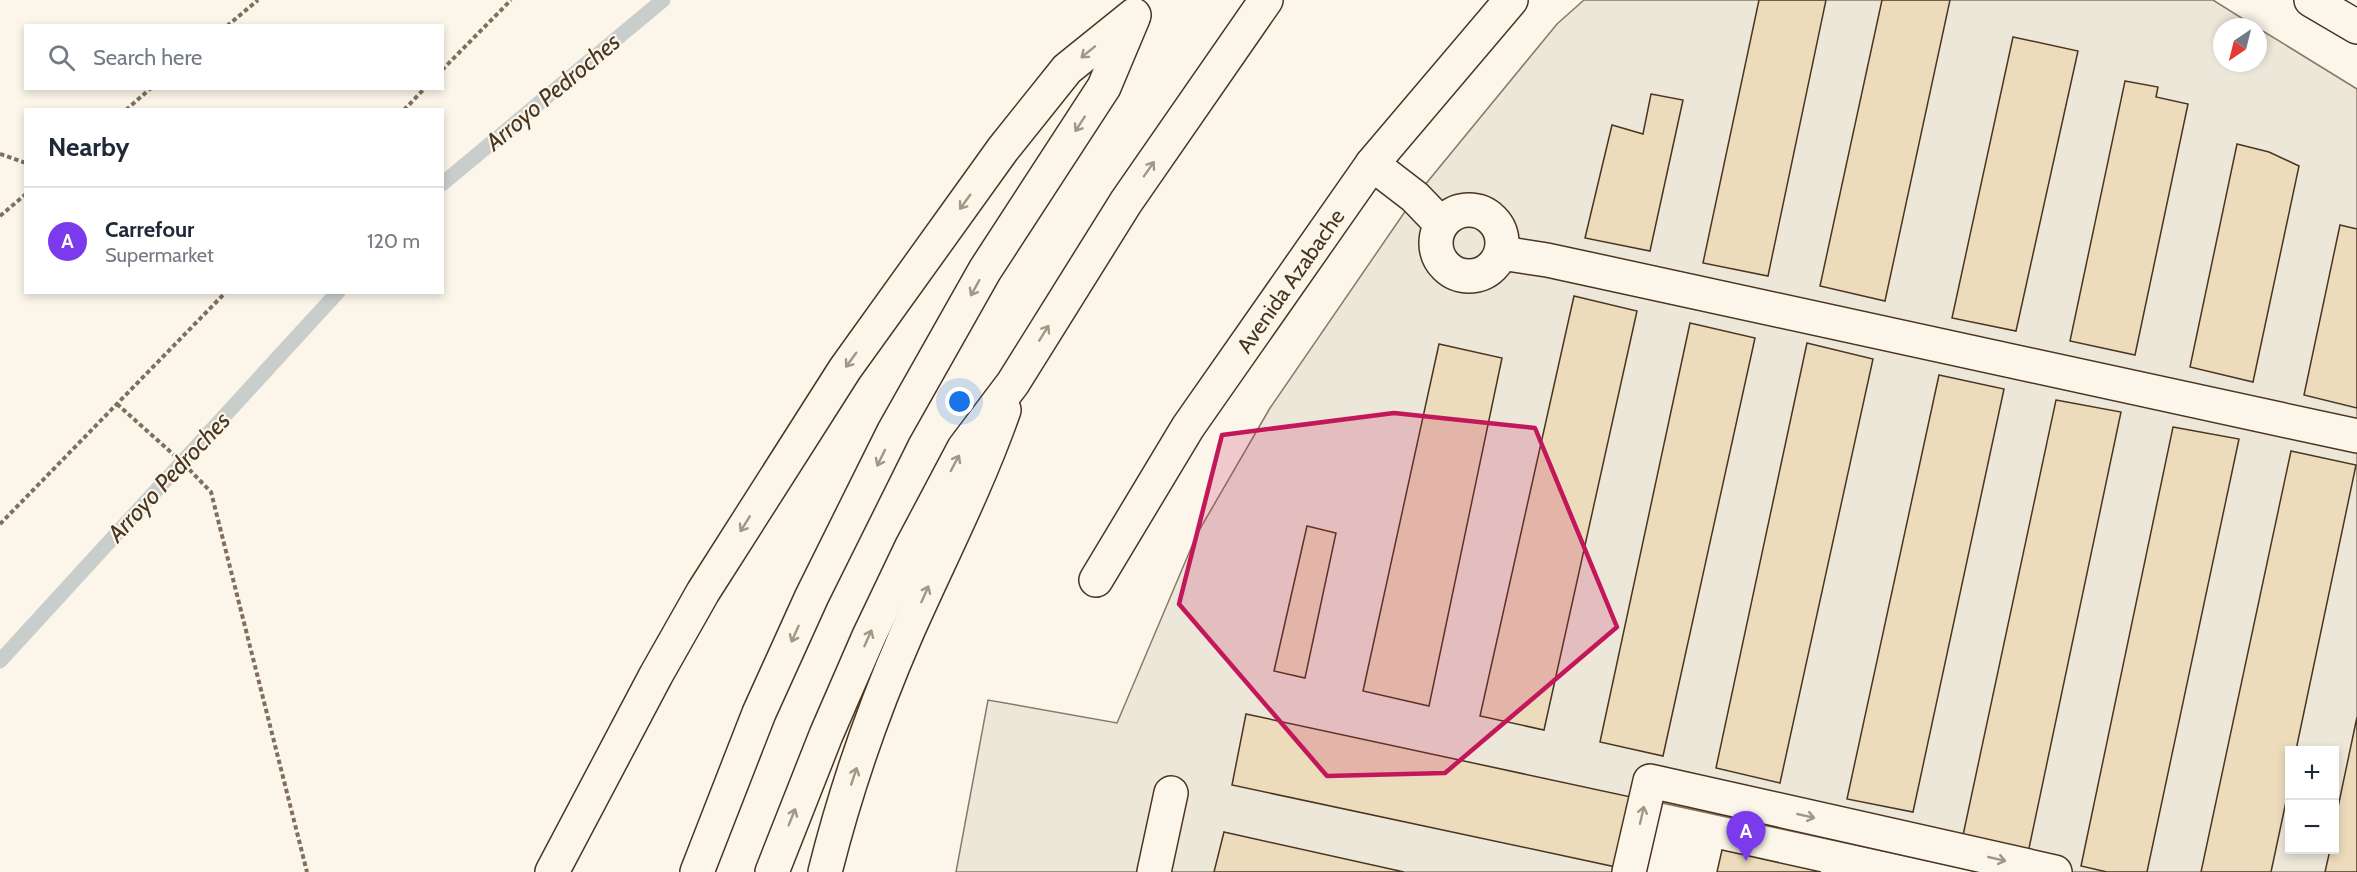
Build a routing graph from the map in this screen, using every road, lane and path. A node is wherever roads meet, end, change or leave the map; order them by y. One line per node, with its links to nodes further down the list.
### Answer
1 (258, 0): 7 (path)
2 (511, 0): 9 (path)
3 (1266, 0): 22 (main road, one-way to 3)
4 (1511, 0): 16 (main road, Avenida Azabache)
5 (2311, 0): 8 (main road)
6 (1139, 8): 29 (main road, one-way to 29); 30 (main road, one-way to 30)
7 (229, 24)
8 (2357, 27)
9 (444, 68)
10 (149, 90): 12 (path)
11 (423, 90): 13 (path)
12 (128, 108)
13 (406, 108)
14 (0, 154): 15 (path)
15 (24, 162)
16 (1372, 164): 19 (main road); 26 (main road, Avenida Azabache)
17 (24, 196): 18 (path)
18 (0, 216)
19 (1442, 224): 20 (main road); 20 (main road)
20 (1501, 253): 24 (main road)
21 (224, 294): 23 (path)
22 (1013, 383): 31 (main road, one-way to 22); 32 (main road, one-way to 22)
23 (117, 404): 25 (path); 28 (path)
24 (2357, 436)
25 (0, 524)
26 (1096, 580)
27 (1171, 793): 33 (main road)
28 (307, 872)
29 (552, 872)
30 (698, 872)
31 (772, 872)
32 (825, 872)
33 (1154, 872)
34 (1629, 872): 35 (main road, one-way to 35)
35 (2055, 872)

